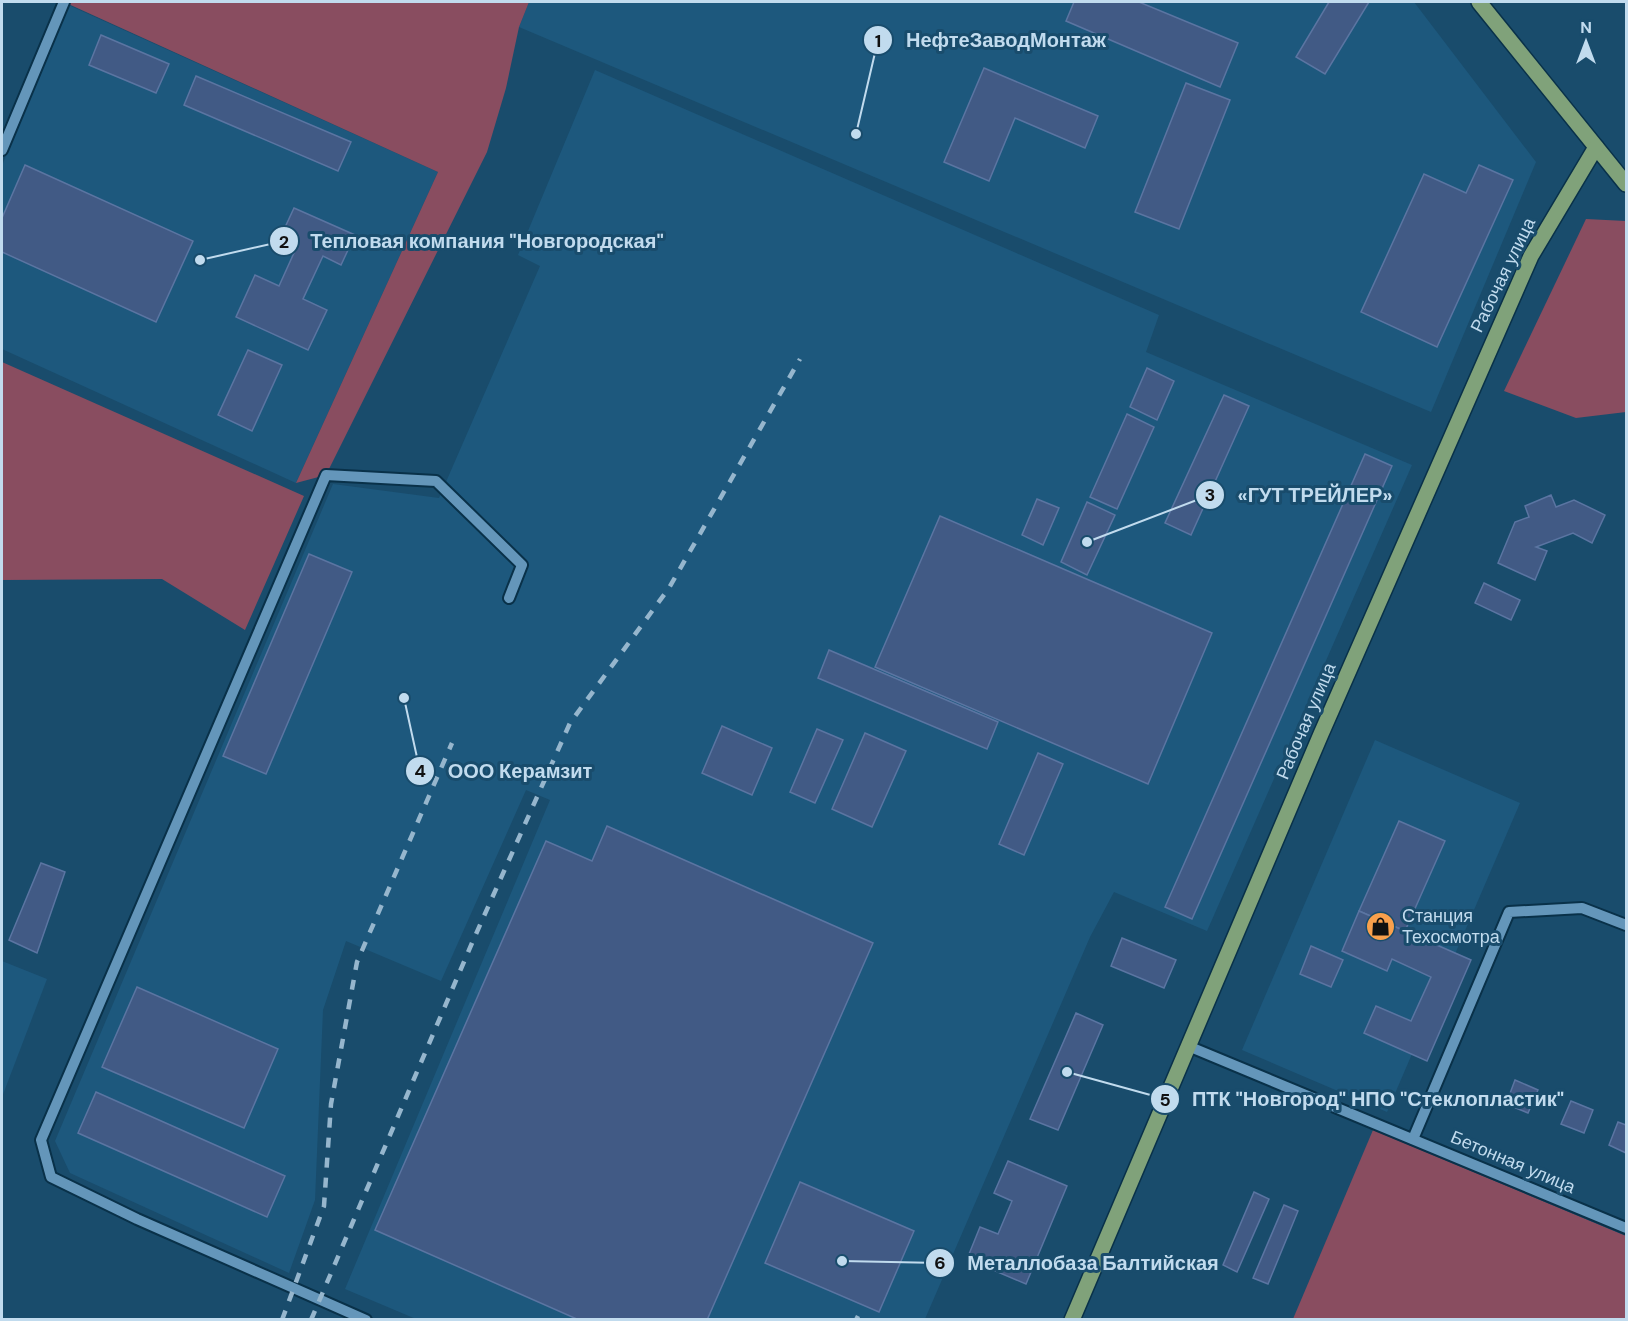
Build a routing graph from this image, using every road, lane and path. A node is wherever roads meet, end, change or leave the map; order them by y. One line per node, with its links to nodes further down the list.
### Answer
1 (64, 2): 4 (street)
2 (1479, 2): 3 (main road)
3 (1596, 147): 5 (main road); 8 (main road, Рабочая улица)
4 (2, 150)
5 (1626, 184)
6 (509, 598): 11 (street)
7 (1626, 925): 9 (street)
8 (1188, 1046): 9 (street, Бетонная улица); 12 (main road, Рабочая улица)
9 (1413, 1139): 10 (street, Бетонная улица)
10 (1626, 1228)
11 (366, 1320)
12 (1072, 1320)

